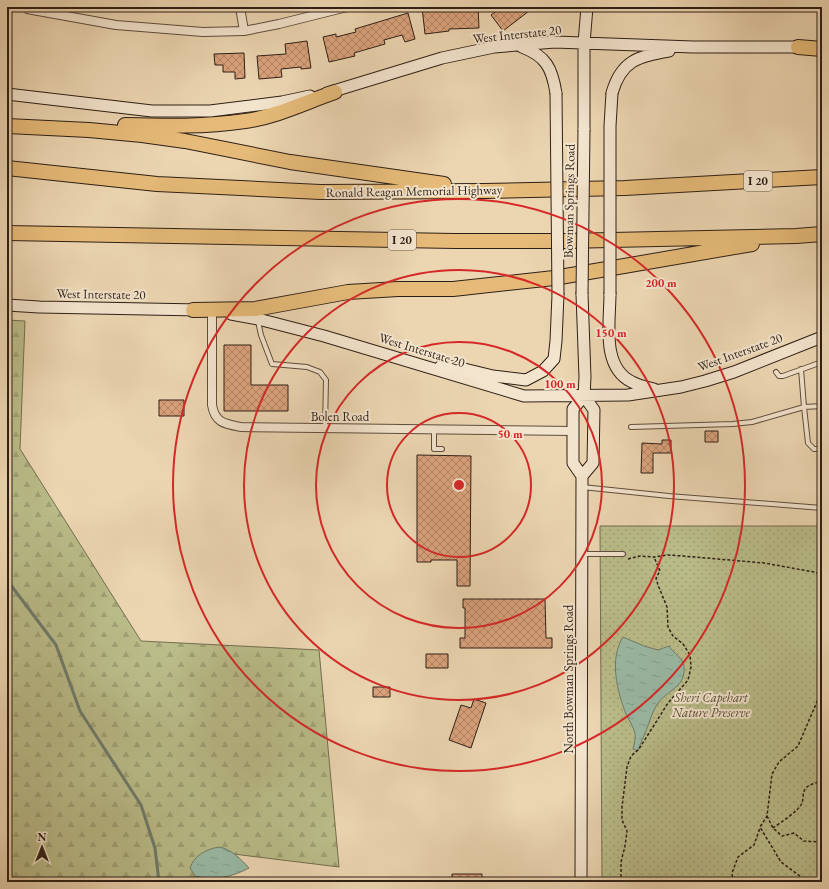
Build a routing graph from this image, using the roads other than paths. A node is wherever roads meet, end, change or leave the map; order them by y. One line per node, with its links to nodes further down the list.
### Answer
1 (240, 7): 5 (street)
2 (348, 7): 5 (street)
3 (587, 7): 6 (main road, Bowman Springs Road)
4 (27, 10): 5 (street)
5 (244, 31)
6 (584, 43): 7 (main road, West Interstate 20); 9 (main road, West Interstate 20); 32 (main road, Bowman Springs Road, bridge)
7 (518, 46): 12 (main road, West Interstate 20); 28 (main road, bridge)
8 (822, 46): 10 (main road, West Interstate 20)
9 (693, 47): 10 (main road, West Interstate 20); 31 (main road, bridge)
10 (798, 47): 11 (highway)
11 (822, 50)
12 (335, 92): 13 (main road, West Interstate 20); 15 (highway)
13 (7, 94)
14 (7, 126): 15 (highway)
15 (41, 128): 18 (highway)
16 (7, 168): 18 (highway, Ronald Reagan Memorial Highway / I 20)
17 (822, 178): 18 (highway, Ronald Reagan Memorial Highway / I 20)
18 (484, 191)
19 (7, 232): 21 (highway, I 20)
20 (822, 234): 21 (highway, I 20)
21 (796, 236): 23 (highway)
22 (7, 305): 23 (main road, West Interstate 20)
23 (193, 310): 24 (main road, West Interstate 20)
24 (212, 312): 25 (main road, West Interstate 20); 36 (street, Bolen Road)
25 (258, 319): 28 (main road, West Interstate 20); 36 (lane)
26 (822, 337): 31 (main road, West Interstate 20)
27 (822, 362): 29 (lane)
28 (423, 365): 32 (main road, West Interstate 20)
29 (801, 369): 30 (lane); 34 (lane)
30 (776, 372)
31 (659, 390): 32 (main road, West Interstate 20)
32 (584, 396): 38 (main road, North Bowman Springs Road); 41 (main road)
33 (822, 406): 34 (lane)
34 (804, 407): 35 (lane); 40 (lane)
35 (631, 427)
36 (325, 428): 37 (street, Bolen Road)
37 (434, 429): 38 (street, Bolen Road); 39 (lane)
38 (574, 431): 41 (main road, North Bowman Springs Road)
39 (442, 449)
40 (822, 449)
41 (582, 482): 42 (lane); 43 (main road, North Bowman Springs Road)
42 (822, 508)
43 (582, 554): 44 (lane); 45 (main road, North Bowman Springs Road)
44 (623, 554)
45 (581, 882)

